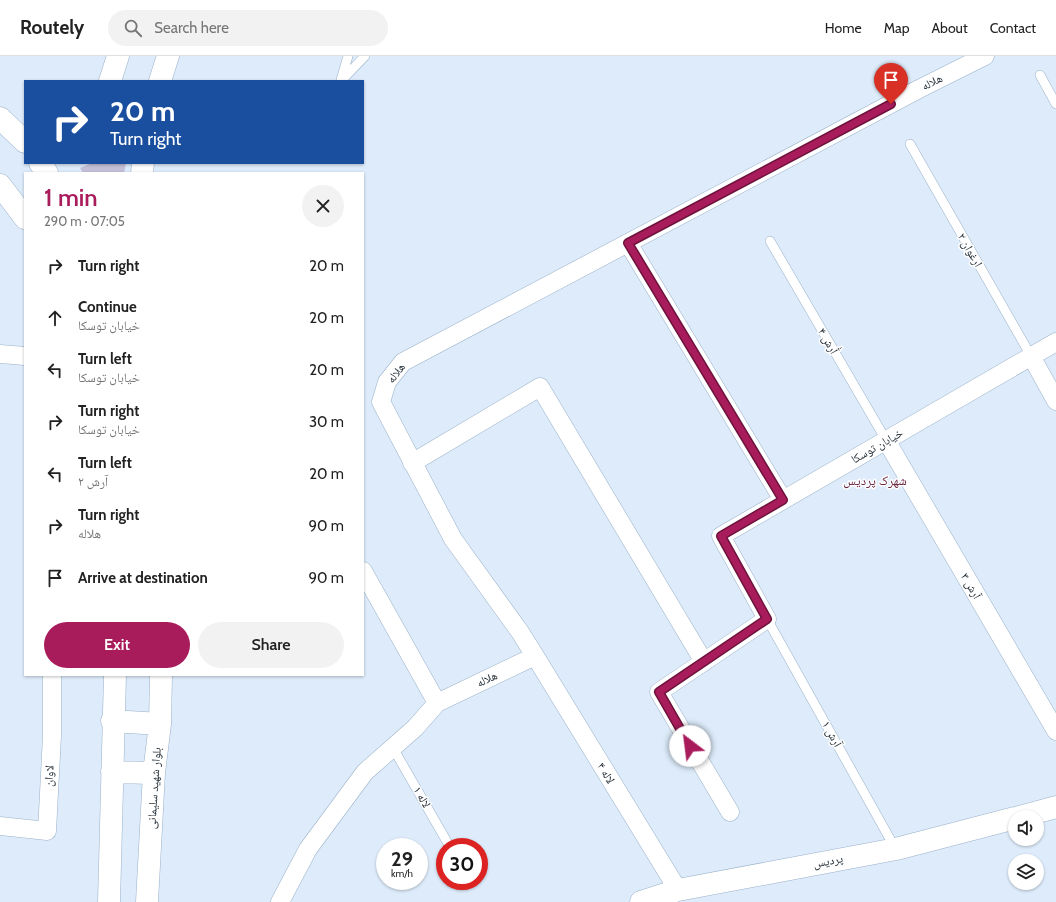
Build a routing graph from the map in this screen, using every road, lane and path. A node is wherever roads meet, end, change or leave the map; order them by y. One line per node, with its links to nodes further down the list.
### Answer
1 (118, 56): 7 (main road)
2 (168, 56): 8 (main road)
3 (348, 56): 9 (lane)
4 (365, 56): 10 (lane)
5 (985, 56): 18 (street, هلاله)
6 (1040, 75): 11 (lane)
7 (110, 80)
8 (160, 80)
9 (341, 80)
10 (342, 80)
11 (1056, 104)
12 (0, 118): 13 (main road)
13 (24, 138)
14 (910, 144): 22 (lane, ارغوان ۲)
15 (0, 185): 16 (main road)
16 (24, 217)
17 (770, 241): 24 (lane, آٰرش ۴)
18 (628, 243): 25 (street, هلاله); 26 (street)
19 (1056, 342): 22 (street, خیابان توسکا)
20 (0, 354): 21 (street)
21 (24, 356)
22 (1031, 356): 23 (street); 24 (street, خیابان توسکا)
23 (1056, 400)
24 (886, 440): 26 (street, خیابان توسکا); 37 (street, آرش ۳)
25 (412, 463): 29 (street, هلاله); 30 (street)
26 (783, 500): 28 (street, خیابان توسکا)
27 (364, 573): 34 (street)
28 (767, 619): 30 (street); 47 (lane, آرش ۱)
29 (535, 656): 34 (street, هلاله); 48 (street, لاله ۴)
30 (704, 662): 43 (street)
31 (52, 676): 45 (street, لاوان)
32 (115, 676): 35 (main road)
33 (161, 676): 36 (main road, بلوار شهید سلیمانی)
34 (437, 703): 38 (street, هلاله)
35 (112, 721): 36 (main road); 39 (main road)
36 (160, 724): 40 (main road, بلوار شهید سلیمانی)
37 (1056, 731)
38 (393, 748): 46 (lane, لاله ۱); 51 (street, هلاله)
39 (112, 772): 40 (main road); 49 (main road)
40 (154, 774): 50 (main road, بلوار شهید سلیمانی)
41 (1056, 807): 42 (main road)
42 (1044, 810)
43 (730, 812)
44 (1008, 820): 47 (main road, پردیس)
45 (0, 826)
46 (445, 838)
47 (896, 849): 48 (main road, پردیس)
48 (678, 890): 52 (main road, پردیس)
49 (109, 902)
50 (147, 902)
51 (280, 902)
52 (641, 902)

